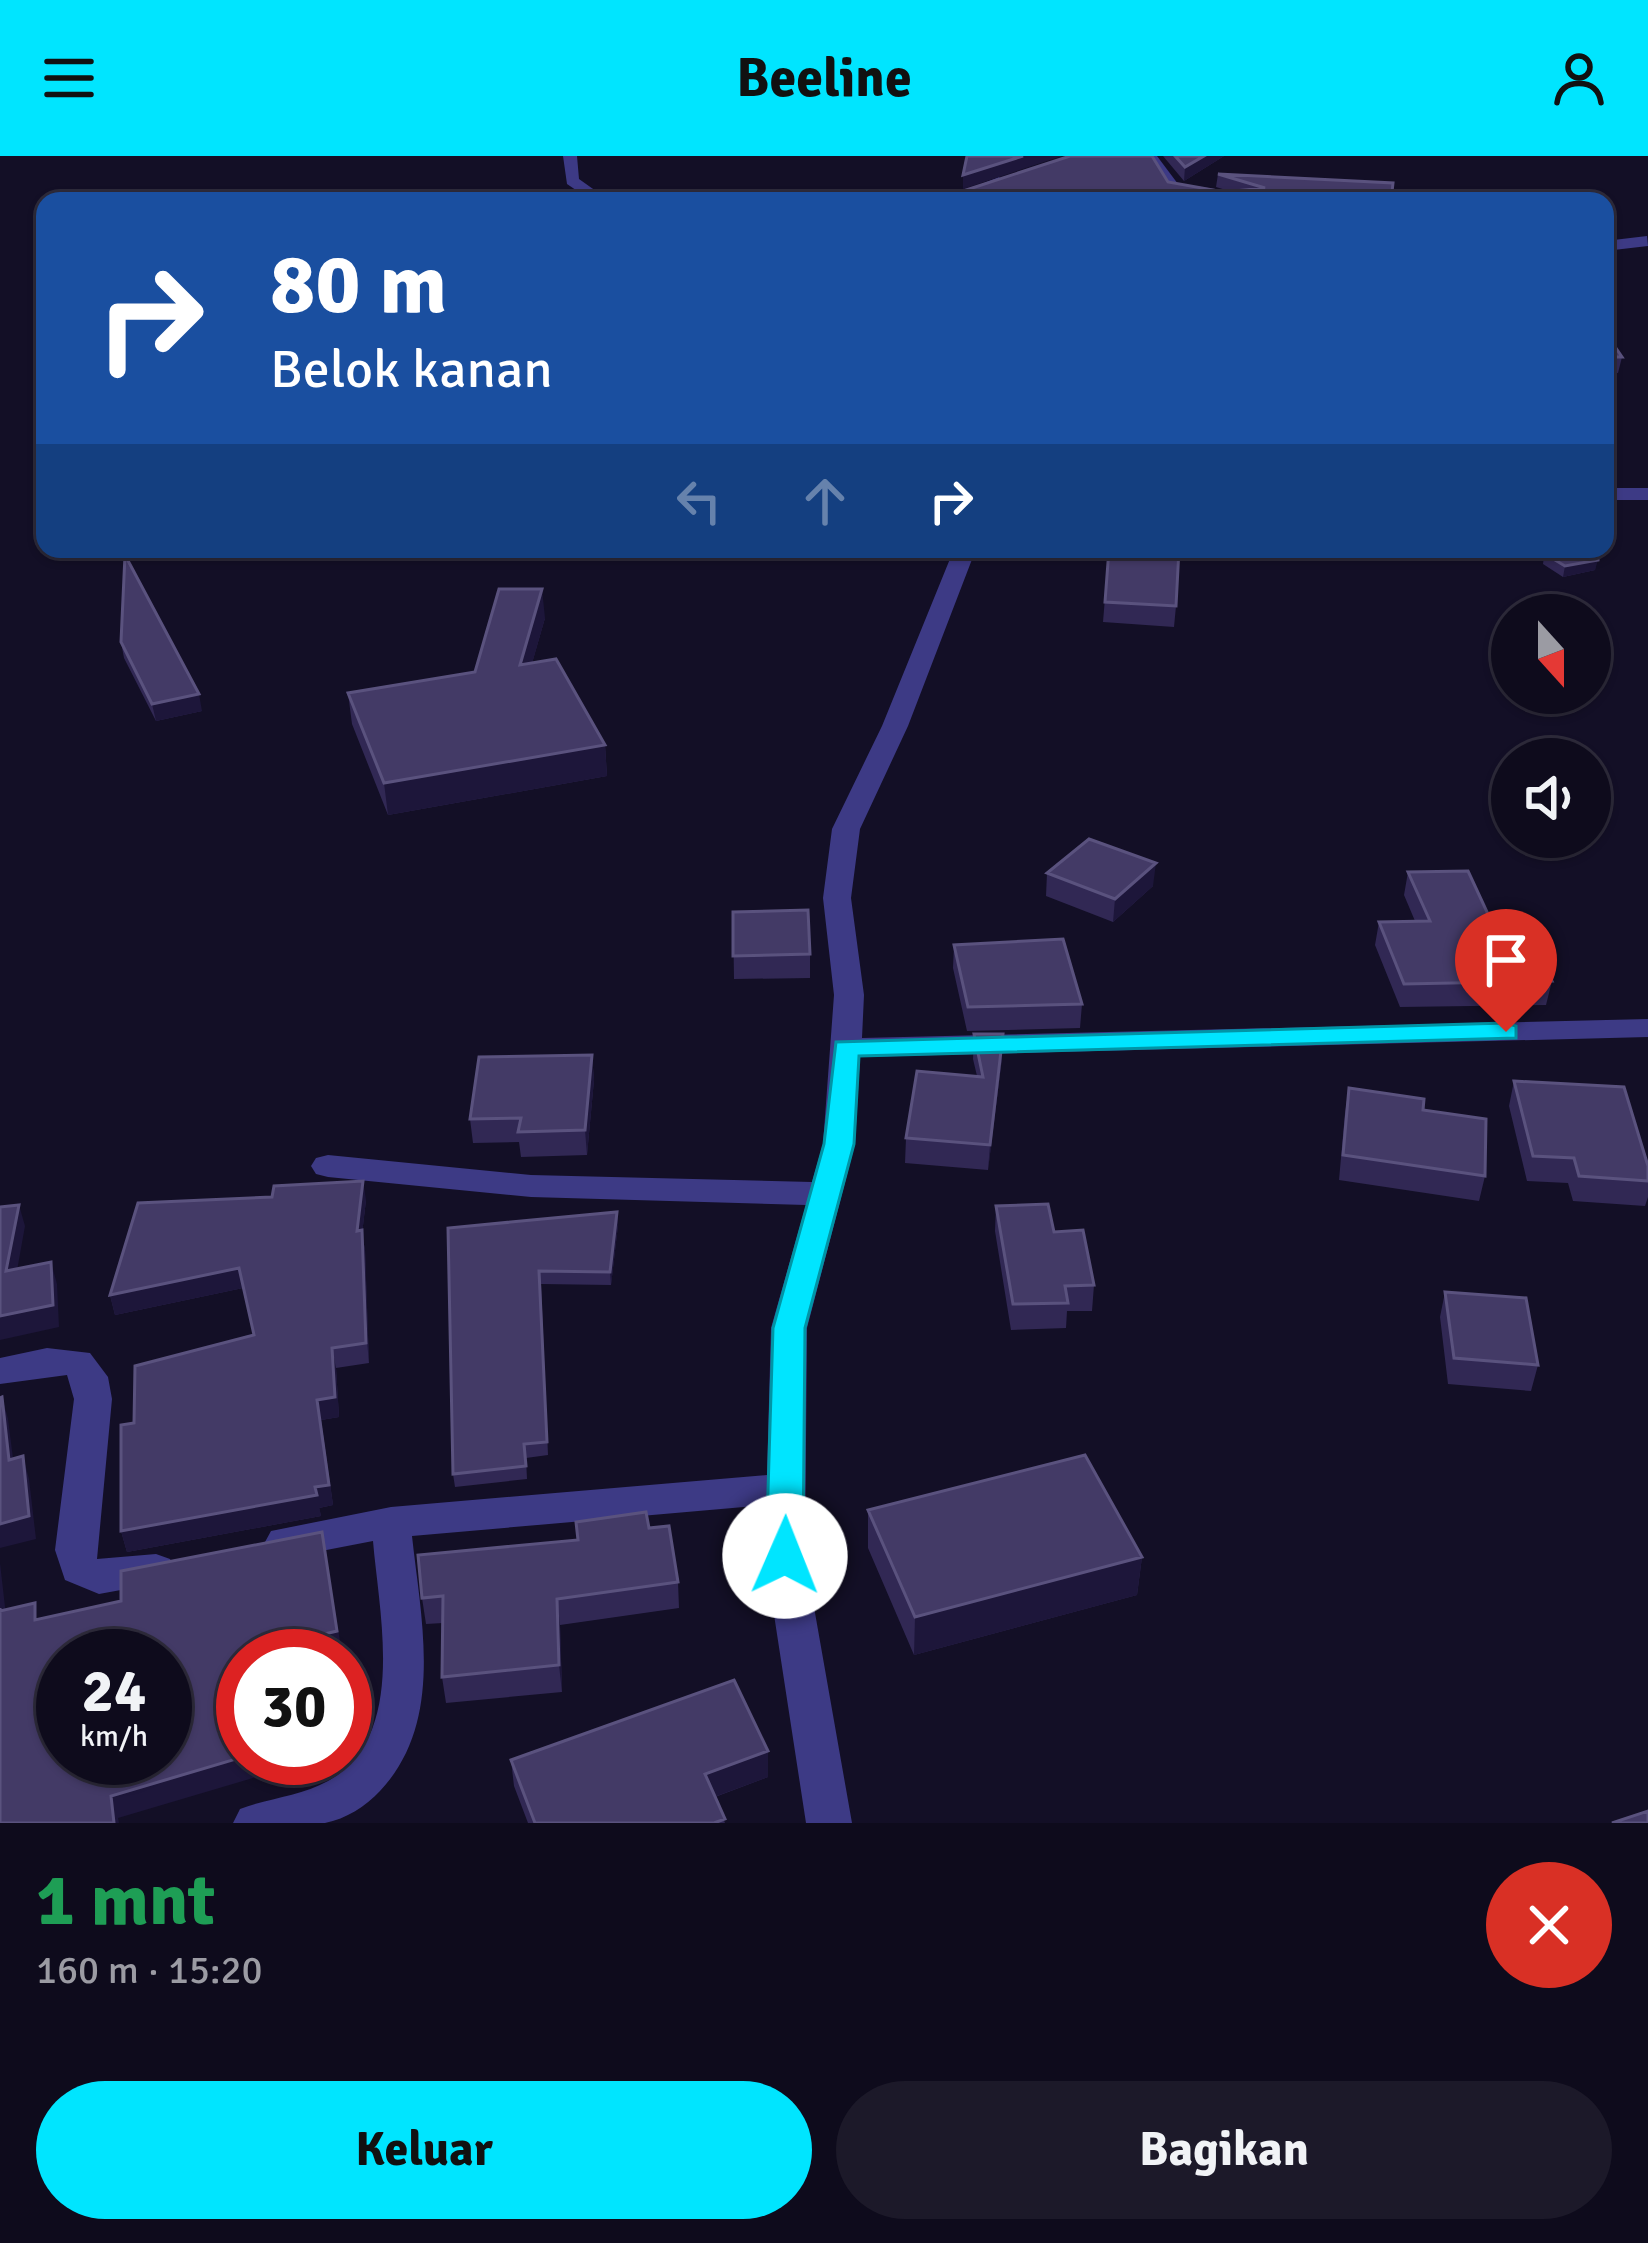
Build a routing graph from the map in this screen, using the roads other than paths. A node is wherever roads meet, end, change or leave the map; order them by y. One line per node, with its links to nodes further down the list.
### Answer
1 (570, 156): 4 (street)
2 (1150, 156): 6 (street)
3 (1024, 175): 5 (street)
4 (588, 192)
5 (974, 192)
6 (1197, 192)
7 (1647, 241): 8 (street)
8 (1614, 245)
9 (1614, 494): 10 (street)
10 (1648, 494)
11 (961, 558): 13 (street)
12 (1648, 1028): 13 (street)
13 (846, 1048): 15 (street)
14 (328, 1166): 15 (street)
15 (827, 1194): 17 (street)
16 (0, 1371): 18 (street)
17 (786, 1488): 18 (street); 20 (street)
18 (391, 1522): 19 (street)
19 (256, 1823)
20 (829, 1823)

